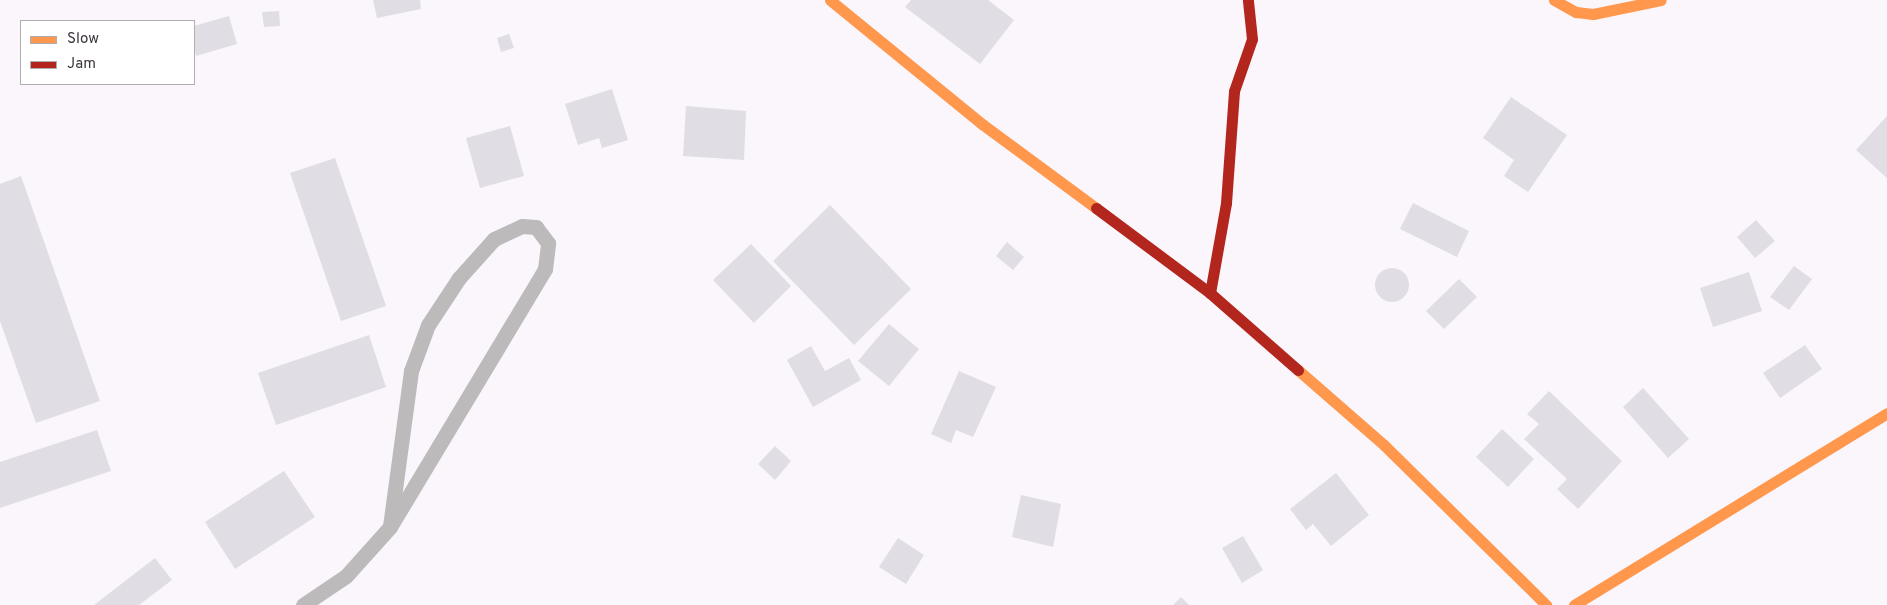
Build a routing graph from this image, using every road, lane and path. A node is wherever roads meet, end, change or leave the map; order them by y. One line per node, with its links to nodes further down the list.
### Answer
1 (830, 0): 5 (street)
2 (1248, 0): 5 (street)
3 (1554, 0): 4 (street)
4 (1661, 0)
5 (1210, 293): 9 (street)
6 (1887, 413): 10 (street)
7 (390, 527): 7 (lane); 8 (lane)
8 (303, 605)
9 (1546, 605)
10 (1574, 605)

